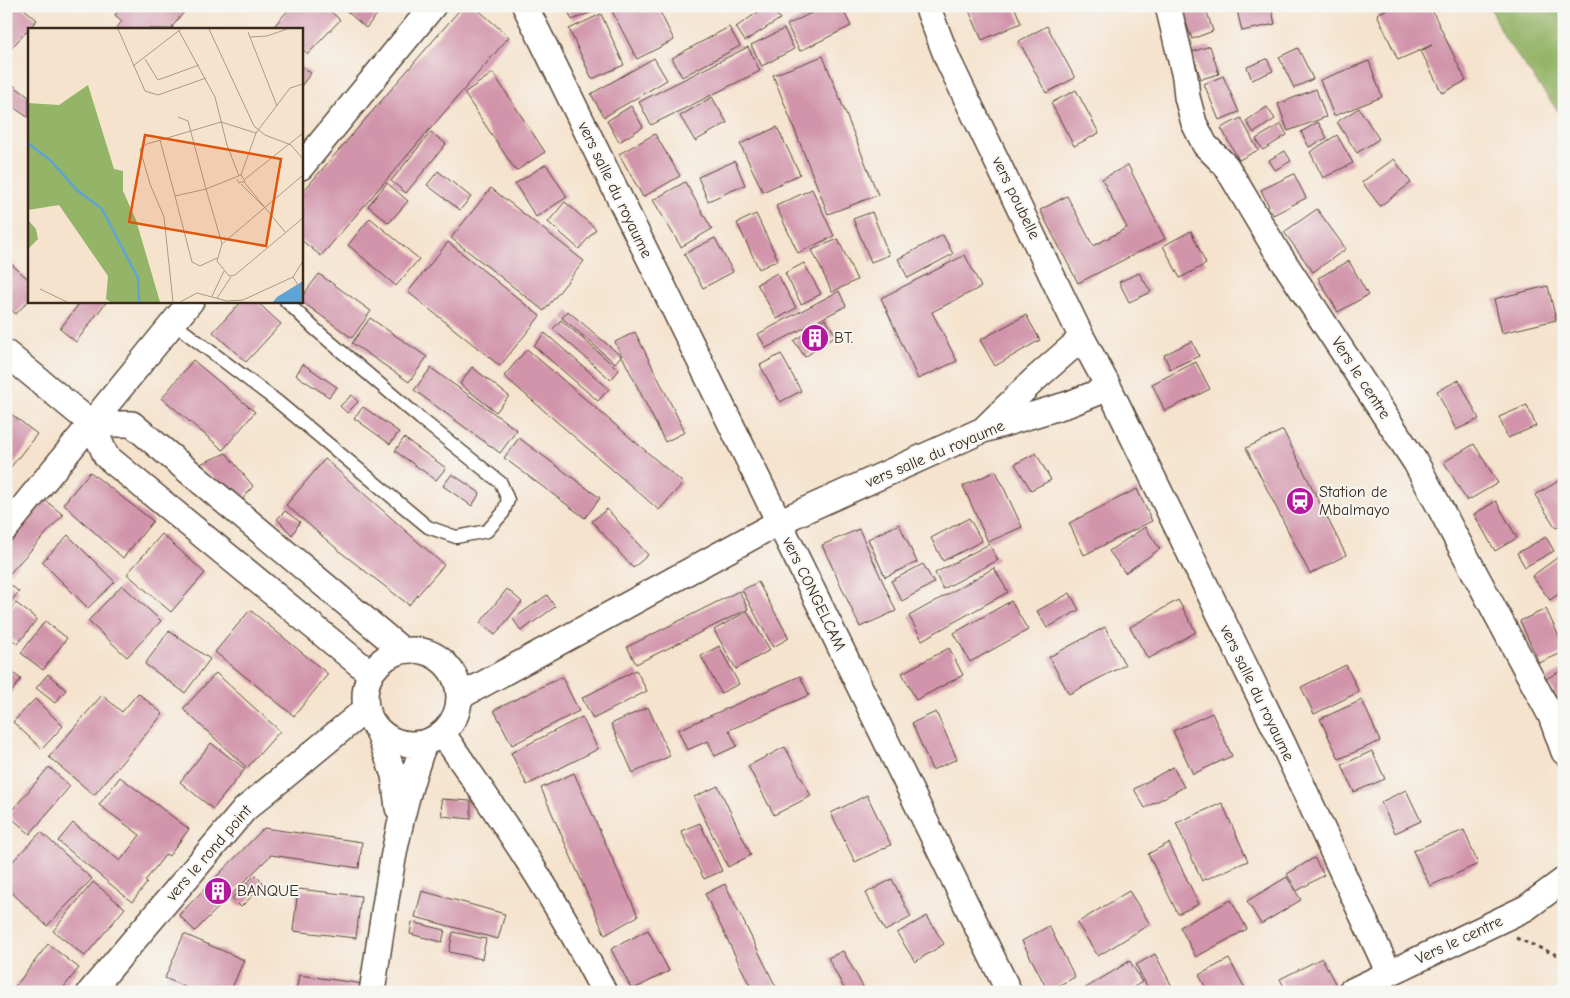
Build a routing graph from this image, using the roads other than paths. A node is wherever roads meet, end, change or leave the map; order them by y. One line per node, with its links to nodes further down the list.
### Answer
1 (433, 6): 5 (street)
2 (524, 6): 14 (street, vers salle du royaume)
3 (926, 6): 9 (street, vers poubelle)
4 (1168, 6): 22 (street, Vers le centre)
5 (302, 166)
6 (190, 302): 8 (street)
7 (287, 302): 8 (lane)
8 (173, 323): 12 (street)
9 (1082, 338): 11 (street, vers poubelle); 13 (street)
10 (6, 353): 12 (street)
11 (1109, 388): 13 (street, vers salle du royaume); 25 (street, vers salle du royaume)
12 (92, 424): 15 (street); 16 (street); 17 (street)
13 (983, 430): 14 (street, vers salle du royaume)
14 (779, 522): 18 (street, vers CONGELCAM); 29 (street, vers CONGELCAM)
15 (6, 528)
16 (402, 650): 17 (street); 18 (street)
17 (370, 673): 19 (street)
18 (461, 696): 21 (street)
19 (366, 709): 20 (street); 26 (street, vers le rond point)
20 (378, 731): 21 (street); 23 (street)
21 (434, 739): 23 (street); 28 (street)
22 (1564, 752)
23 (399, 820): 27 (street)
24 (1564, 880): 25 (street, Vers le centre)
25 (1389, 973): 30 (street, Vers le centre)
26 (90, 992)
27 (372, 992)
28 (604, 992)
29 (1009, 992)
30 (1350, 992)

